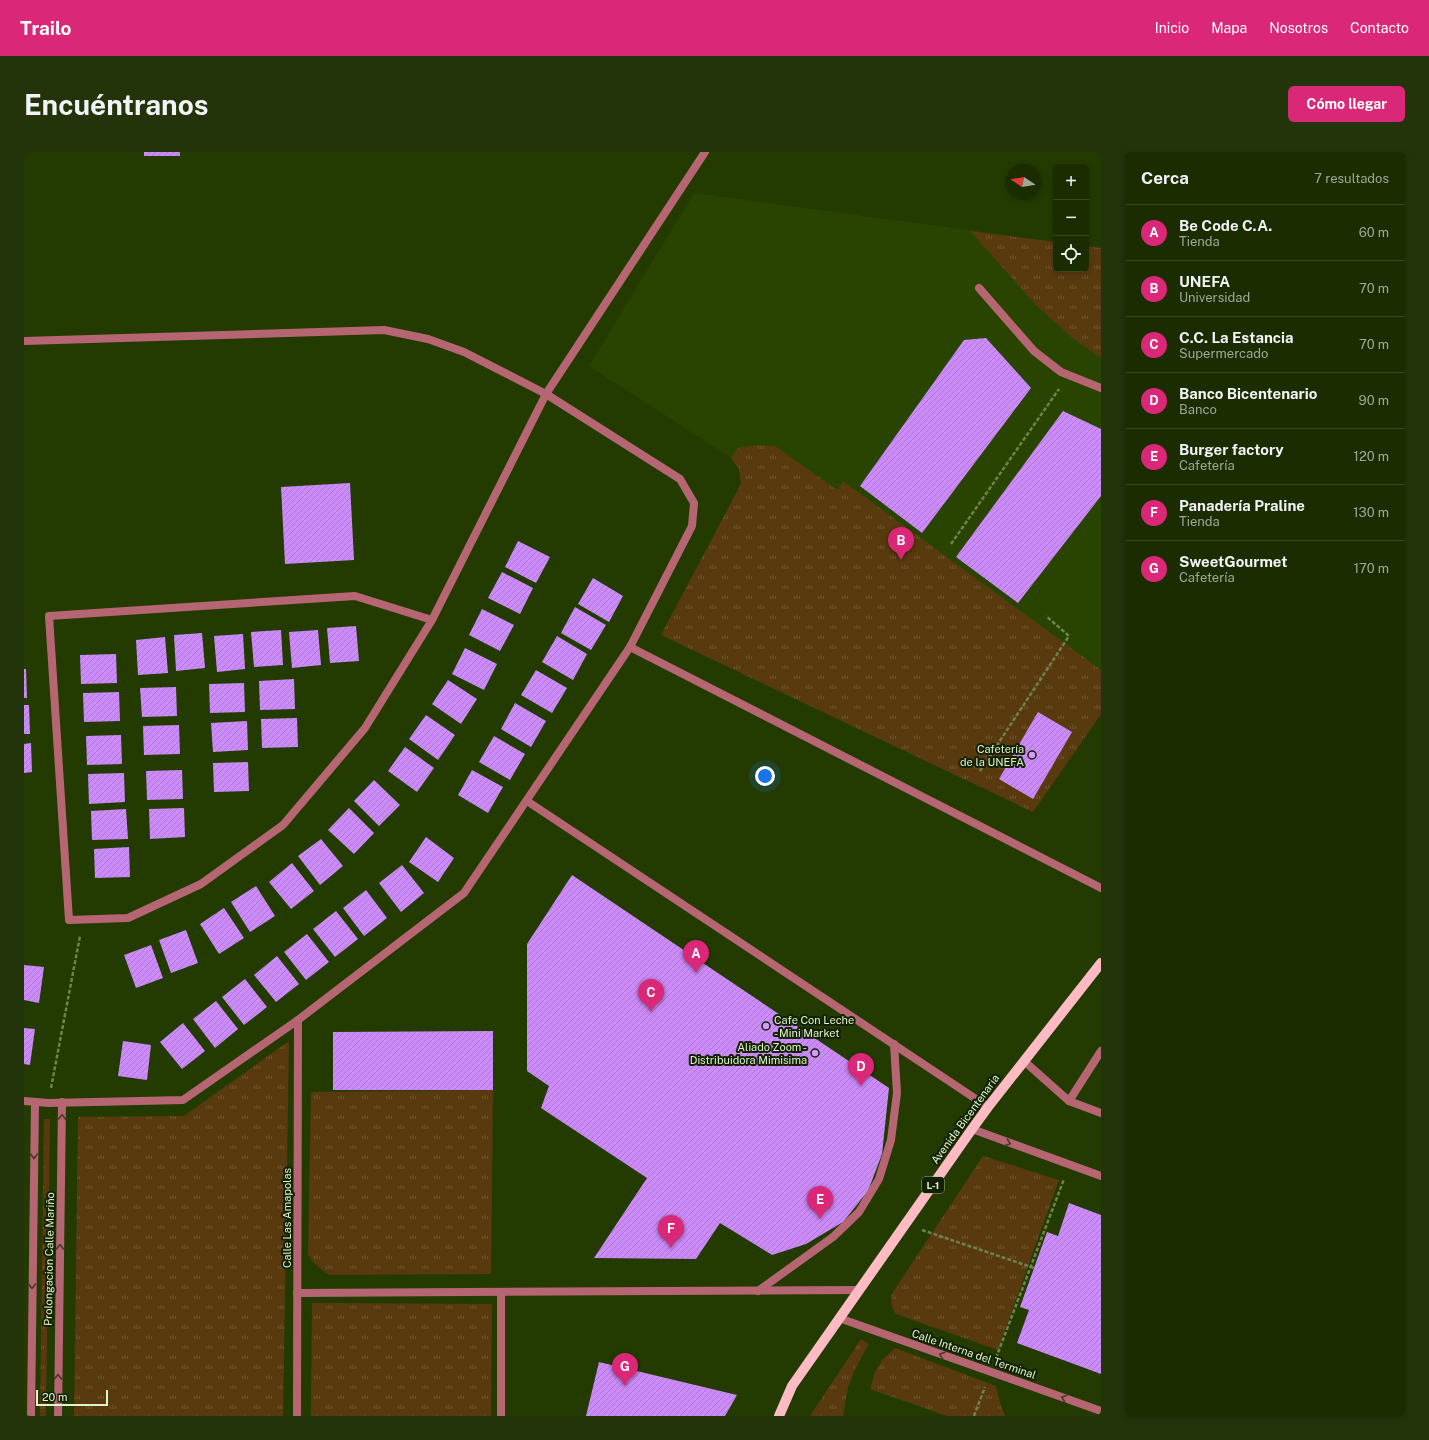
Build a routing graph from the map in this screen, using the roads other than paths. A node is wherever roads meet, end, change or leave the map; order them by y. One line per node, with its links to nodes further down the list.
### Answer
1 (705, 152): 5 (street)
2 (979, 288): 4 (street)
3 (25, 340): 5 (street)
4 (1101, 388)
5 (546, 394): 6 (street); 7 (street)
6 (432, 620): 6 (street)
7 (630, 647): 8 (street); 9 (street)
8 (526, 801): 11 (street); 12 (street)
9 (1101, 888)
10 (1101, 963): 14 (main road, Avenida Bicentenaria / L-1)
11 (298, 1020): 17 (street); 26 (street, Calle Las Amapolas)
12 (894, 1044): 19 (street); 24 (street)
13 (1101, 1051): 16 (street)
14 (1024, 1060): 16 (street); 19 (main road, Avenida Bicentenaria / L-1)
15 (24, 1101): 18 (street)
16 (1069, 1101): 20 (street)
17 (62, 1102): 18 (street); 30 (street, Prolongacion Calle Mariño, one-way to 17)
18 (35, 1103): 29 (street, Prolongacion Calle Mariño, one-way to 29)
19 (988, 1107): 21 (main road, Avenida Bicentenaria / L-1)
20 (1101, 1113)
21 (972, 1129): 22 (street, one-way to 22); 23 (main road, Avenida Bicentenaria / L-1)
22 (1101, 1176)
23 (859, 1290): 24 (street); 27 (main road, Avenida Bicentenaria / L-1)
24 (758, 1291): 25 (street)
25 (501, 1292): 26 (street); 32 (street)
26 (297, 1294): 31 (street, Calle Las Amapolas)
27 (839, 1318): 28 (street, Calle Interna del Terminal, one-way to 27); 33 (main road, Avenida Bicentenaria / L-1)
28 (1101, 1411)
29 (31, 1416)
30 (58, 1416)
31 (297, 1416)
32 (502, 1416)
33 (779, 1416)

